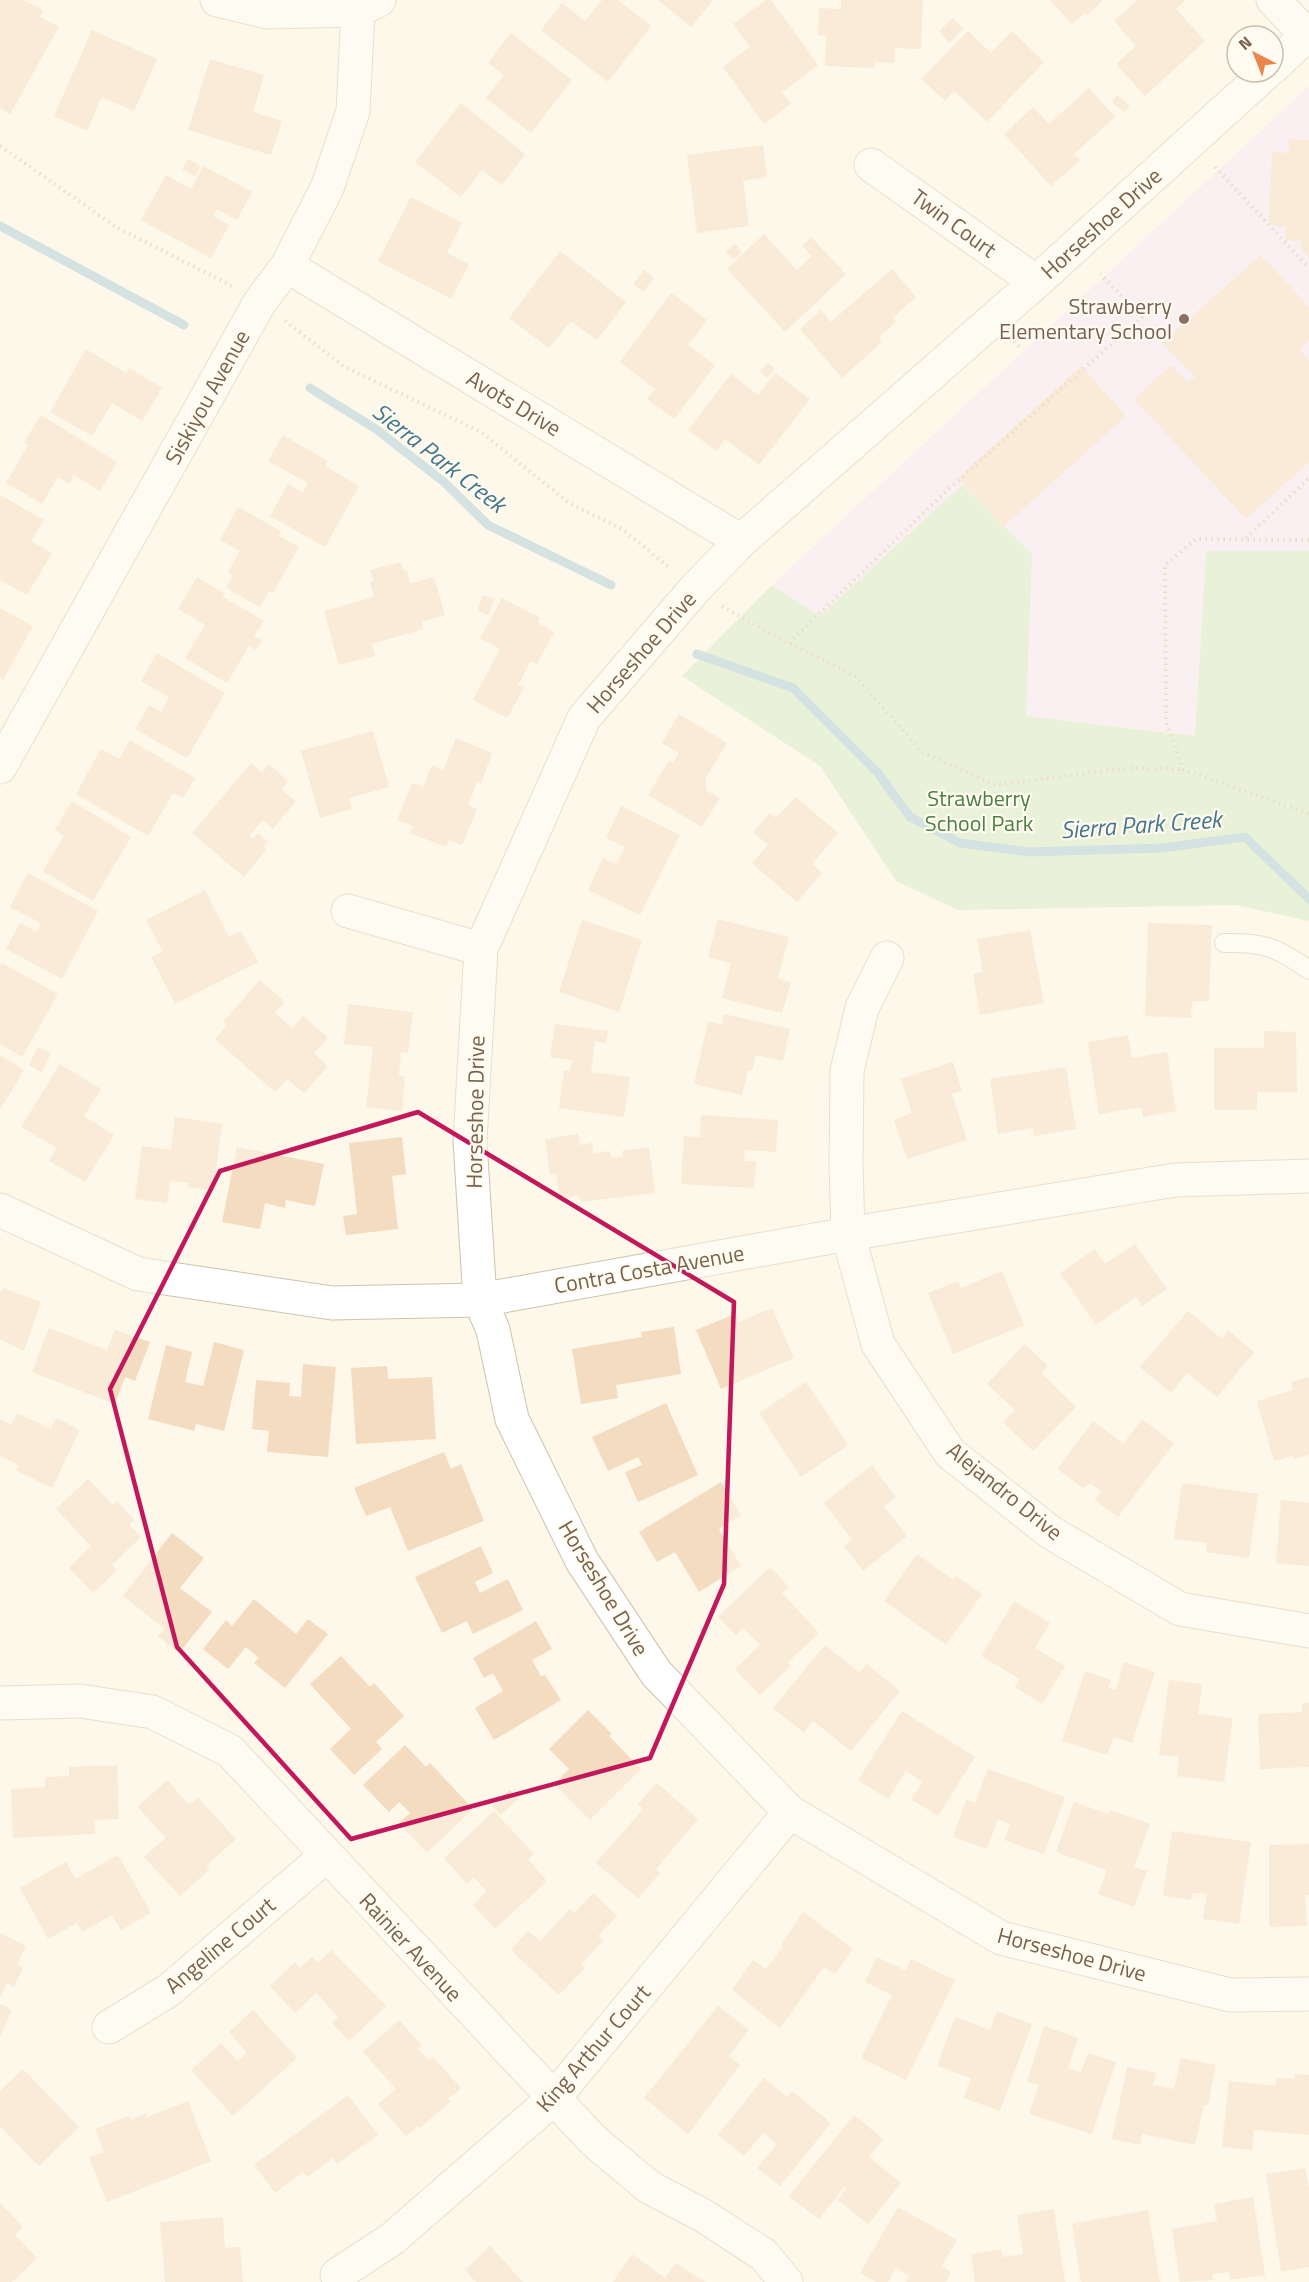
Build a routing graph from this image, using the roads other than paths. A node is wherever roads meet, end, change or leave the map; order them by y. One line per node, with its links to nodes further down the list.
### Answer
1 (217, 0): 3 (street)
2 (1273, 0): 4 (street)
3 (368, 5): 8 (street, Siskiyou Avenue)
4 (1308, 35): 5 (street)
5 (1285, 56)
6 (1254, 84): 9 (street, Horseshoe Drive)
7 (872, 165): 9 (street, Twin Court)
8 (287, 266): 10 (street, Avots Drive); 11 (street, Siskiyou Avenue)
9 (1036, 282): 10 (street, Horseshoe Drive)
10 (741, 541): 14 (street, Horseshoe Drive)
11 (0, 767)
12 (348, 912): 14 (street)
13 (1224, 943): 16 (lane)
14 (481, 949): 20 (street, Horseshoe Drive)
15 (887, 958): 19 (street, Alejandro Drive)
16 (1309, 970)
17 (1309, 1176): 19 (street, Contra Costa Avenue)
18 (0, 1210): 20 (street, Contra Costa Avenue)
19 (848, 1234): 20 (street, Contra Costa Avenue); 21 (street, Alejandro Drive)
20 (480, 1300): 23 (street, Horseshoe Drive)
21 (1309, 1631)
22 (0, 1701): 24 (street, Rainier Avenue)
23 (790, 1812): 25 (street, Horseshoe Drive); 27 (street, King Arthur Court)
24 (326, 1856): 26 (street, Angeline Court); 27 (street, Rainier Avenue)
25 (1309, 1994)
26 (109, 2027)
27 (554, 2098): 28 (street, King Arthur Court); 29 (street, Rainier Avenue)
28 (337, 2275)
29 (786, 2282)

